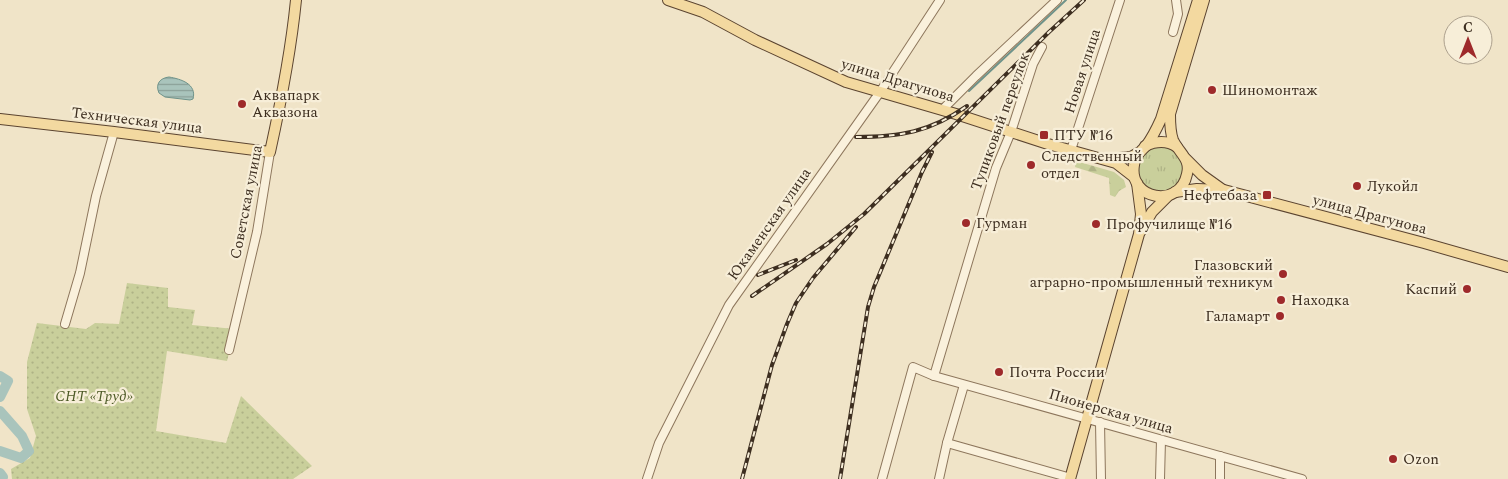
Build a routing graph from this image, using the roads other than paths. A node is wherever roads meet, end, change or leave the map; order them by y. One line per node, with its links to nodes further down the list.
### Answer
1 (296, 0): 19 (main road, Советская улица)
2 (668, 0): 11 (main road, улица Драгунова)
3 (940, 0): 11 (street, Юкаменская улица)
4 (1057, 0): 12 (street)
5 (1120, 0): 17 (street, Новая улица)
6 (1176, 0): 9 (street)
7 (1198, 0): 18 (main road)
8 (1204, 0): 16 (main road)
9 (1174, 32)
10 (1042, 48): 15 (street, Тупиковый переулок)
11 (880, 92): 12 (main road, улица Драгунова); 38 (street, Юкаменская улица)
12 (942, 110): 15 (main road, улица Драгунова)
13 (0, 119): 14 (main road, Техническая улица)
14 (114, 132): 19 (main road, Техническая улица); 27 (street)
15 (1011, 132): 17 (main road, улица Драгунова); 29 (street, Тупиковый переулок)
16 (1178, 148): 18 (main road); 21 (main road)
17 (1070, 150): 20 (main road, улица Драгунова)
18 (1142, 150): 20 (main road, улица Драгунова); 22 (main road)
19 (270, 152): 28 (street, Советская улица)
20 (1100, 158): 22 (main road, улица Драгунова)
21 (1186, 159): 23 (main road, улица Драгунова); 24 (main road)
22 (1135, 180): 24 (main road); 25 (main road)
23 (1224, 190): 24 (main road, улица Драгунова); 26 (main road, улица Драгунова)
24 (1172, 194): 25 (main road)
25 (1139, 234): 31 (main road)
26 (1508, 267)
27 (64, 324)
28 (229, 350)
29 (934, 376): 30 (street, Пионерская улица); 39 (street, Пионерская улица)
30 (964, 384): 31 (street, Пионерская улица); 34 (street)
31 (1088, 419): 32 (street, Пионерская улица); 37 (main road)
32 (1100, 422): 33 (street, Пионерская улица); 41 (street)
33 (1161, 440): 35 (street, Пионерская улица); 42 (street)
34 (947, 443): 37 (street); 40 (street)
35 (1220, 456): 36 (street, Пионерская улица); 43 (street)
36 (1285, 477): 44 (street, Пионерская улица)
37 (1071, 478)
38 (647, 479)
39 (882, 479)
40 (939, 479)
41 (1100, 479)
42 (1160, 479)
43 (1220, 479)
44 (1302, 479)

